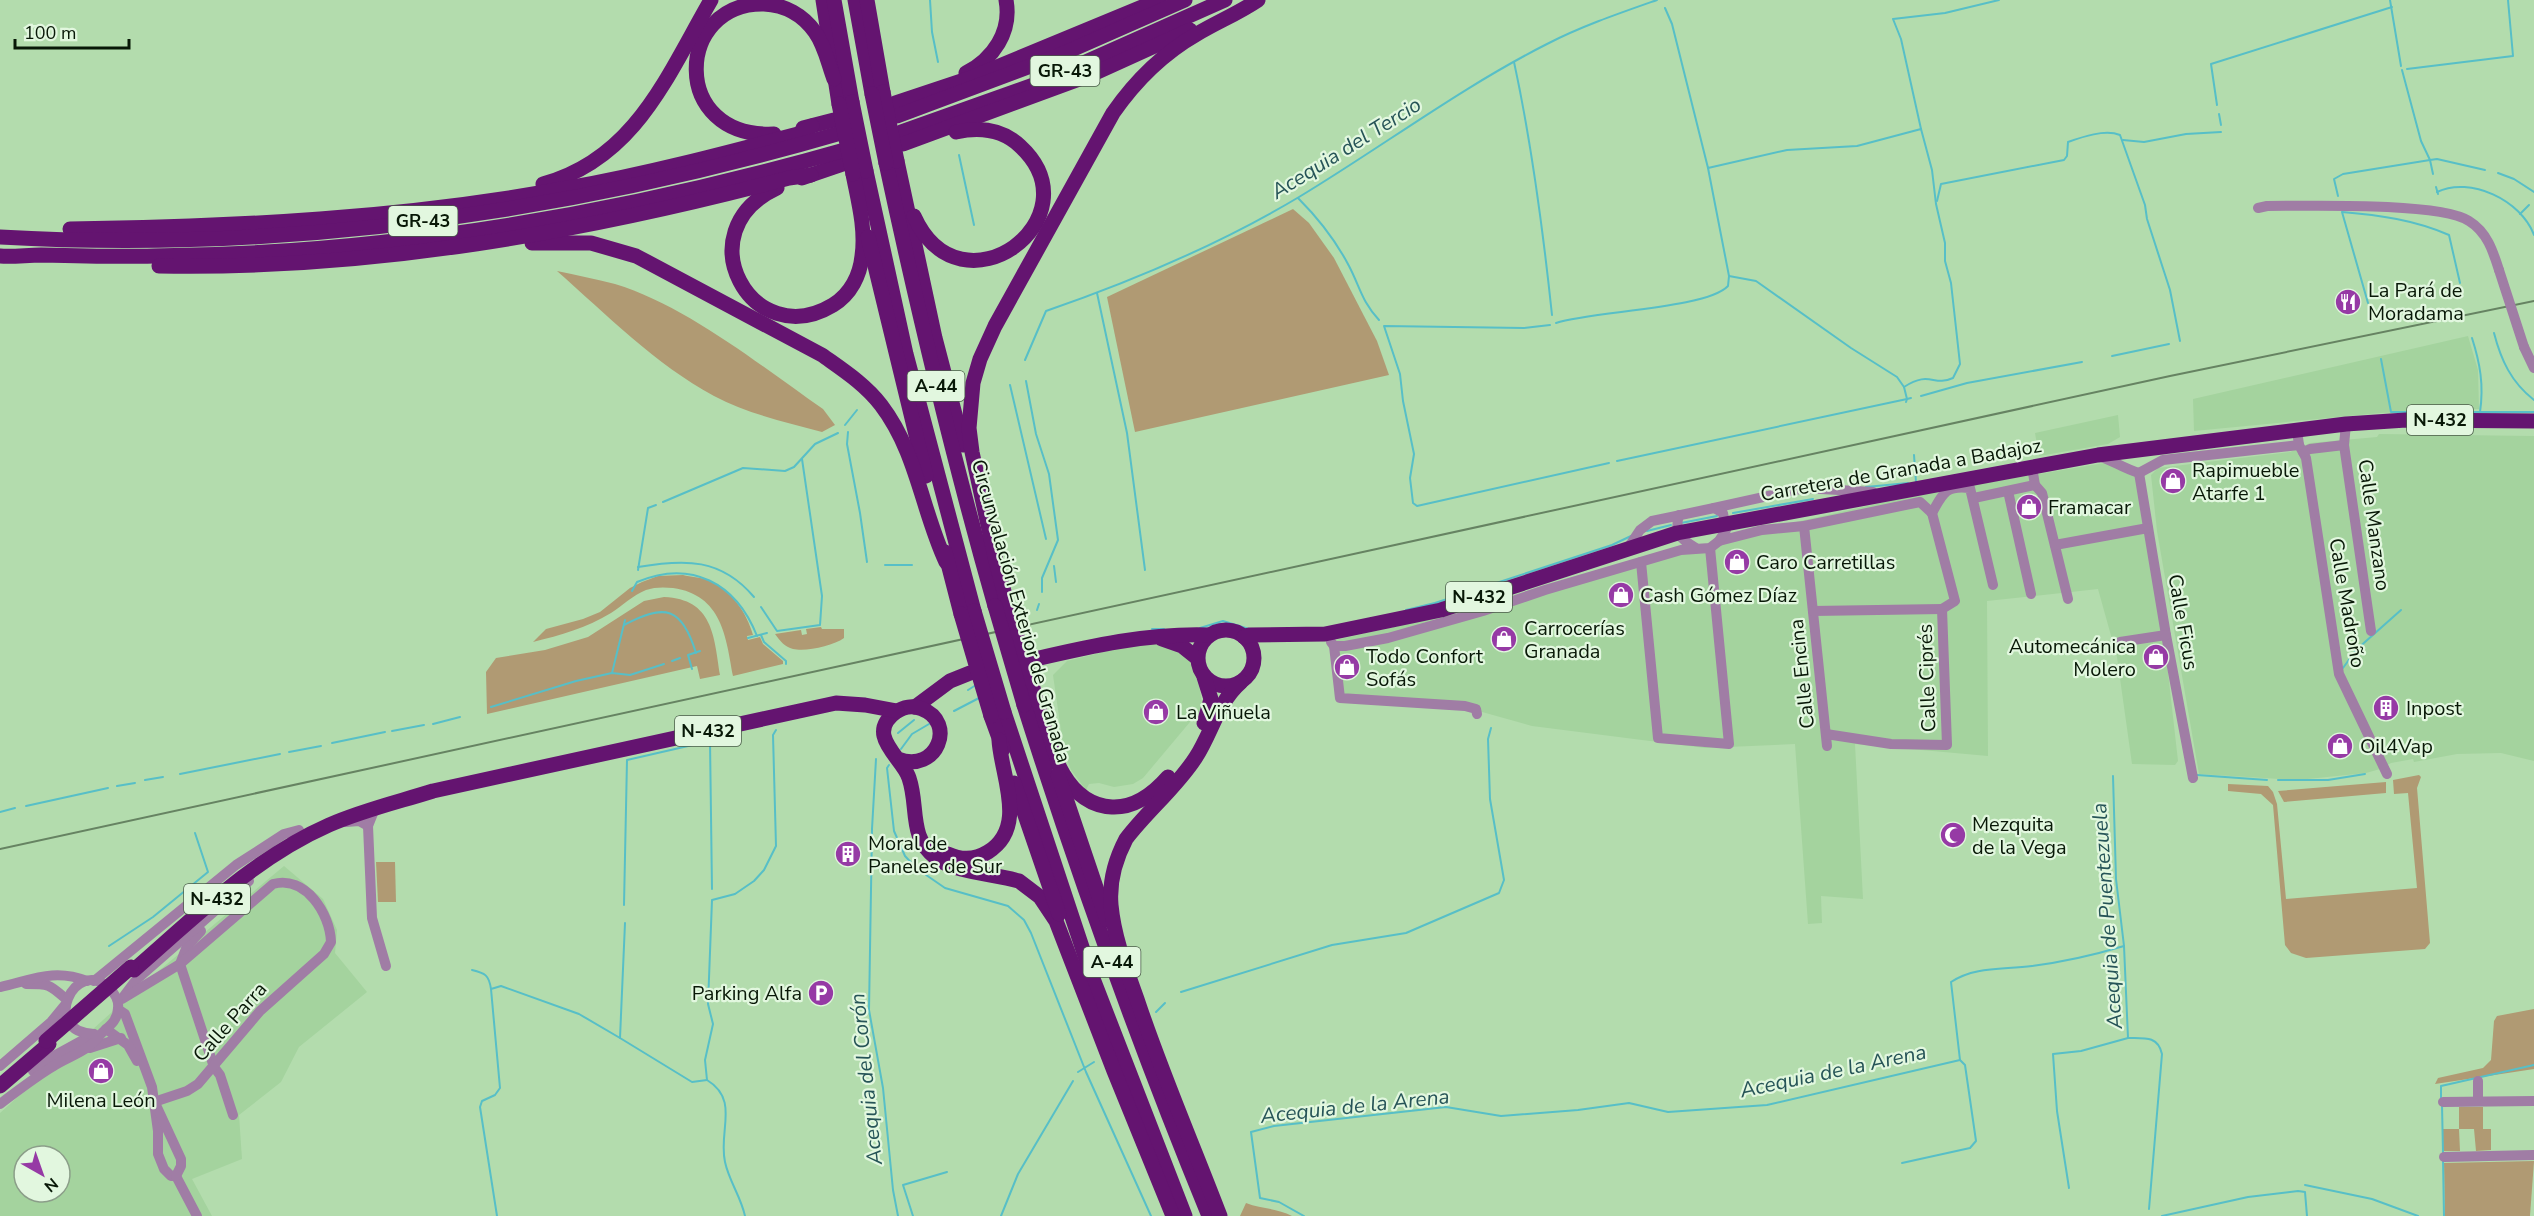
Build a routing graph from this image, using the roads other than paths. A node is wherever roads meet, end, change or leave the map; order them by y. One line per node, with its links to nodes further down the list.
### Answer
1 (711, 0): 25 (highway)
2 (823, 0): 14 (highway)
3 (834, 0): 17 (highway, A-44)
4 (855, 0): 16 (highway, Circunvalación Exterior de Granada / A-44)
5 (867, 0): 13 (highway)
6 (877, 0): 13 (highway)
7 (1006, 0): 15 (highway)
8 (1159, 0): 15 (highway)
9 (1185, 0): 15 (highway, GR-43)
10 (1225, 0): 19 (highway, GR-43)
11 (1251, 0): 19 (highway)
12 (1258, 0): 60 (highway)
13 (876, 55): 16 (highway)
14 (834, 79): 17 (highway); 18 (highway)
15 (939, 89)
16 (878, 93): 20 (highway, Circunvalación Exterior de Granada / A-44, bridge)
17 (859, 113): 21 (highway, A-44, bridge)
18 (812, 126): 25 (highway); 28 (highway, GR-43)
19 (929, 135): 23 (highway)
20 (879, 153): 23 (highway); 66 (highway, Circunvalación Exterior de Granada / A-44)
21 (851, 165): 22 (highway); 26 (highway); 30 (highway, GR-43); 69 (highway, A-44)
22 (811, 175): 26 (highway); 29 (highway)
23 (902, 184): 60 (highway)
24 (2258, 208): 31 (street, bridge)
25 (401, 210): 27 (highway)
26 (861, 212): 61 (highway)
27 (0, 229)
28 (0, 237)
29 (452, 247): 30 (highway); 61 (highway)
30 (8, 256)
31 (2534, 368)
32 (2534, 421): 33 (highway, Carretera de Granada a Badajoz / N-432)
33 (2346, 424): 35 (highway, Carretera de Granada a Badajoz / N-432); 36 (street, Calle Manzano)
34 (2211, 440): 35 (highway, Carretera de Granada a Badajoz / N-432); 37 (highway, Carretera de Granada a Badajoz / N-432); 39 (street)
35 (2299, 442): 36 (street); 39 (street); 99 (street, Calle Madroño)
36 (2344, 445): 70 (street, Calle Manzano)
37 (2153, 447): 38 (highway, Carretera de Granada a Badajoz / N-432); 40 (street)
38 (2098, 455): 41 (highway, Carretera de Granada a Badajoz / N-432); 42 (street)
39 (2184, 456): 40 (street)
40 (2151, 466): 42 (street)
41 (2032, 468): 43 (highway, Carretera de Granada a Badajoz / N-432); 44 (street)
42 (2139, 473): 54 (street, Calle Ficus)
43 (1956, 483): 47 (highway, Carretera de Granada a Badajoz / N-432); 48 (street); 50 (street)
44 (2035, 484): 45 (street); 57 (street)
45 (2008, 490): 48 (street); 64 (street)
46 (1888, 492): 47 (highway, Carretera de Granada a Badajoz / N-432); 49 (street); 52 (highway, Carretera de Granada a Badajoz / N-432)
47 (1906, 497): 50 (street); 53 (street)
48 (1974, 498): 63 (street)
49 (1714, 508): 51 (street); 52 (street)
50 (1932, 513): 67 (street, Calle Ciprés)
51 (1679, 515): 55 (street); 58 (street)
52 (1726, 522): 55 (highway, Carretera de Granada a Badajoz / N-432); 56 (street)
53 (1804, 526): 56 (street); 68 (street, Calle Encina)
54 (2148, 528): 57 (street); 72 (street, Calle Ficus)
55 (1680, 541): 58 (highway, Carretera de Granada a Badajoz / N-432); 59 (street); 62 (street)
56 (1719, 541): 59 (street)
57 (2055, 545): 65 (street)
58 (1628, 548): 76 (highway, Carretera de Granada a Badajoz / N-432)
59 (1710, 548): 62 (street)
60 (995, 557): 66 (highway)
61 (946, 562): 69 (highway)
62 (1641, 562): 76 (street)
63 (1993, 585)
64 (2031, 594)
65 (2068, 599)
66 (1001, 604): 85 (highway, Circunvalación Exterior de Granada / A-44, bridge)
67 (1942, 609): 68 (street); 92 (street, Calle Ciprés)
68 (1813, 611): 92 (street, Calle Encina)
69 (967, 612): 89 (highway, A-44, bridge)
70 (2371, 631)
71 (1209, 635): 74 (highway, N-432); 75 (highway, N-432); 78 (highway)
72 (2166, 635): 77 (street); 100 (street, Calle Ficus)
73 (1289, 636): 75 (highway, Carretera de Granada a Badajoz / N-432); 76 (highway, Carretera de Granada a Badajoz / N-432); 79 (highway, Carretera de Granada a Badajoz / N-432)
74 (1157, 637): 78 (highway, N-432); 80 (highway, N-432)
75 (1245, 637): 79 (highway)
76 (1330, 640): 90 (street)
77 (2120, 642)
78 (1197, 658): 82 (highway)
79 (1254, 659): 84 (highway, N-432)
80 (1031, 660)
81 (970, 674): 83 (highway, N-432)
82 (1204, 677): 84 (highway); 96 (highway)
83 (950, 681): 87 (highway, N-432); 91 (highway)
84 (1241, 682): 107 (highway)
85 (1030, 703): 96 (highway); 137 (highway, Circunvalación Exterior de Granada / A-44)
86 (858, 704): 88 (highway, N-432); 93 (highway); 101 (highway, N-432)
87 (915, 707): 88 (highway, N-432); 91 (highway)
88 (897, 711): 93 (highway)
89 (998, 714): 94 (highway); 136 (highway, A-44)
90 (1477, 714)
91 (937, 722): 97 (highway)
92 (1826, 734): 95 (street, Calle Encina)
93 (884, 737): 98 (highway)
94 (999, 740): 97 (highway); 106 (highway)
95 (1827, 746)
96 (1052, 749): 107 (highway)
97 (927, 758): 98 (highway)
98 (898, 759): 106 (highway)
99 (2387, 774)
100 (2193, 778)
101 (434, 791): 102 (highway, N-432); 103 (highway, N-432)
102 (366, 820): 103 (highway); 104 (highway, N-432); 109 (street)
103 (315, 822): 104 (highway, N-432)
104 (300, 837): 105 (street); 110 (street); 117 (highway, N-432, bridge)
105 (226, 901): 108 (street); 114 (street)
106 (1068, 948): 135 (highway)
107 (1122, 955): 138 (highway)
108 (180, 964): 114 (street); 120 (street); 120 (street, Calle Parra)
109 (386, 966)
110 (90, 981): 111 (street); 113 (street); 114 (street)
111 (14, 984): 112 (street); 113 (street)
112 (0, 987)
113 (66, 1002): 115 (street); 119 (street)
114 (120, 1004): 115 (street); 127 (street)
115 (101, 1032): 116 (street); 118 (street); 124 (street)
116 (121, 1038): 118 (street); 127 (street)
117 (47, 1042): 121 (highway, N-432); 123 (highway, N-432)
118 (87, 1048): 129 (street)
119 (0, 1066)
120 (214, 1067): 127 (street, Calle Parra); 130 (street)
121 (0, 1079)
122 (2478, 1081): 125 (street)
123 (0, 1086)
124 (0, 1099)
125 (2478, 1101): 126 (street); 128 (street)
126 (2534, 1101)
127 (154, 1102): 133 (street); 133 (street)
128 (2443, 1102)
129 (0, 1104)
130 (233, 1115)
131 (2534, 1155): 132 (street)
132 (2444, 1157)
133 (176, 1176): 134 (street)
134 (197, 1216)
135 (1173, 1216)
136 (1185, 1216)
137 (1209, 1216)
138 (1220, 1216)

